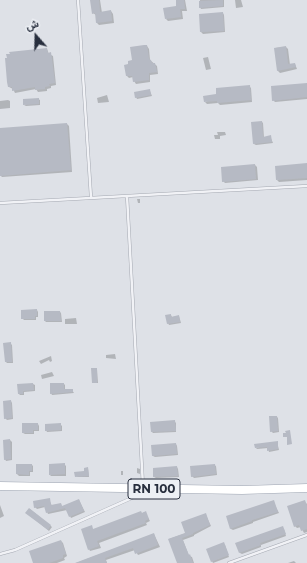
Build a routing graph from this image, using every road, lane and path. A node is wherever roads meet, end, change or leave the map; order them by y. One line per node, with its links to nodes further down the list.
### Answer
1 (78, 0): 4 (lane)
2 (307, 186): 3 (lane)
3 (127, 196): 4 (lane); 7 (lane)
4 (91, 197): 5 (lane)
5 (0, 203)
6 (0, 486): 7 (main road, RN 100)
7 (143, 488): 8 (main road, RN 100)
8 (307, 488)
9 (134, 496): 11 (lane)
10 (307, 535): 12 (lane)
11 (0, 554)
12 (229, 563)

